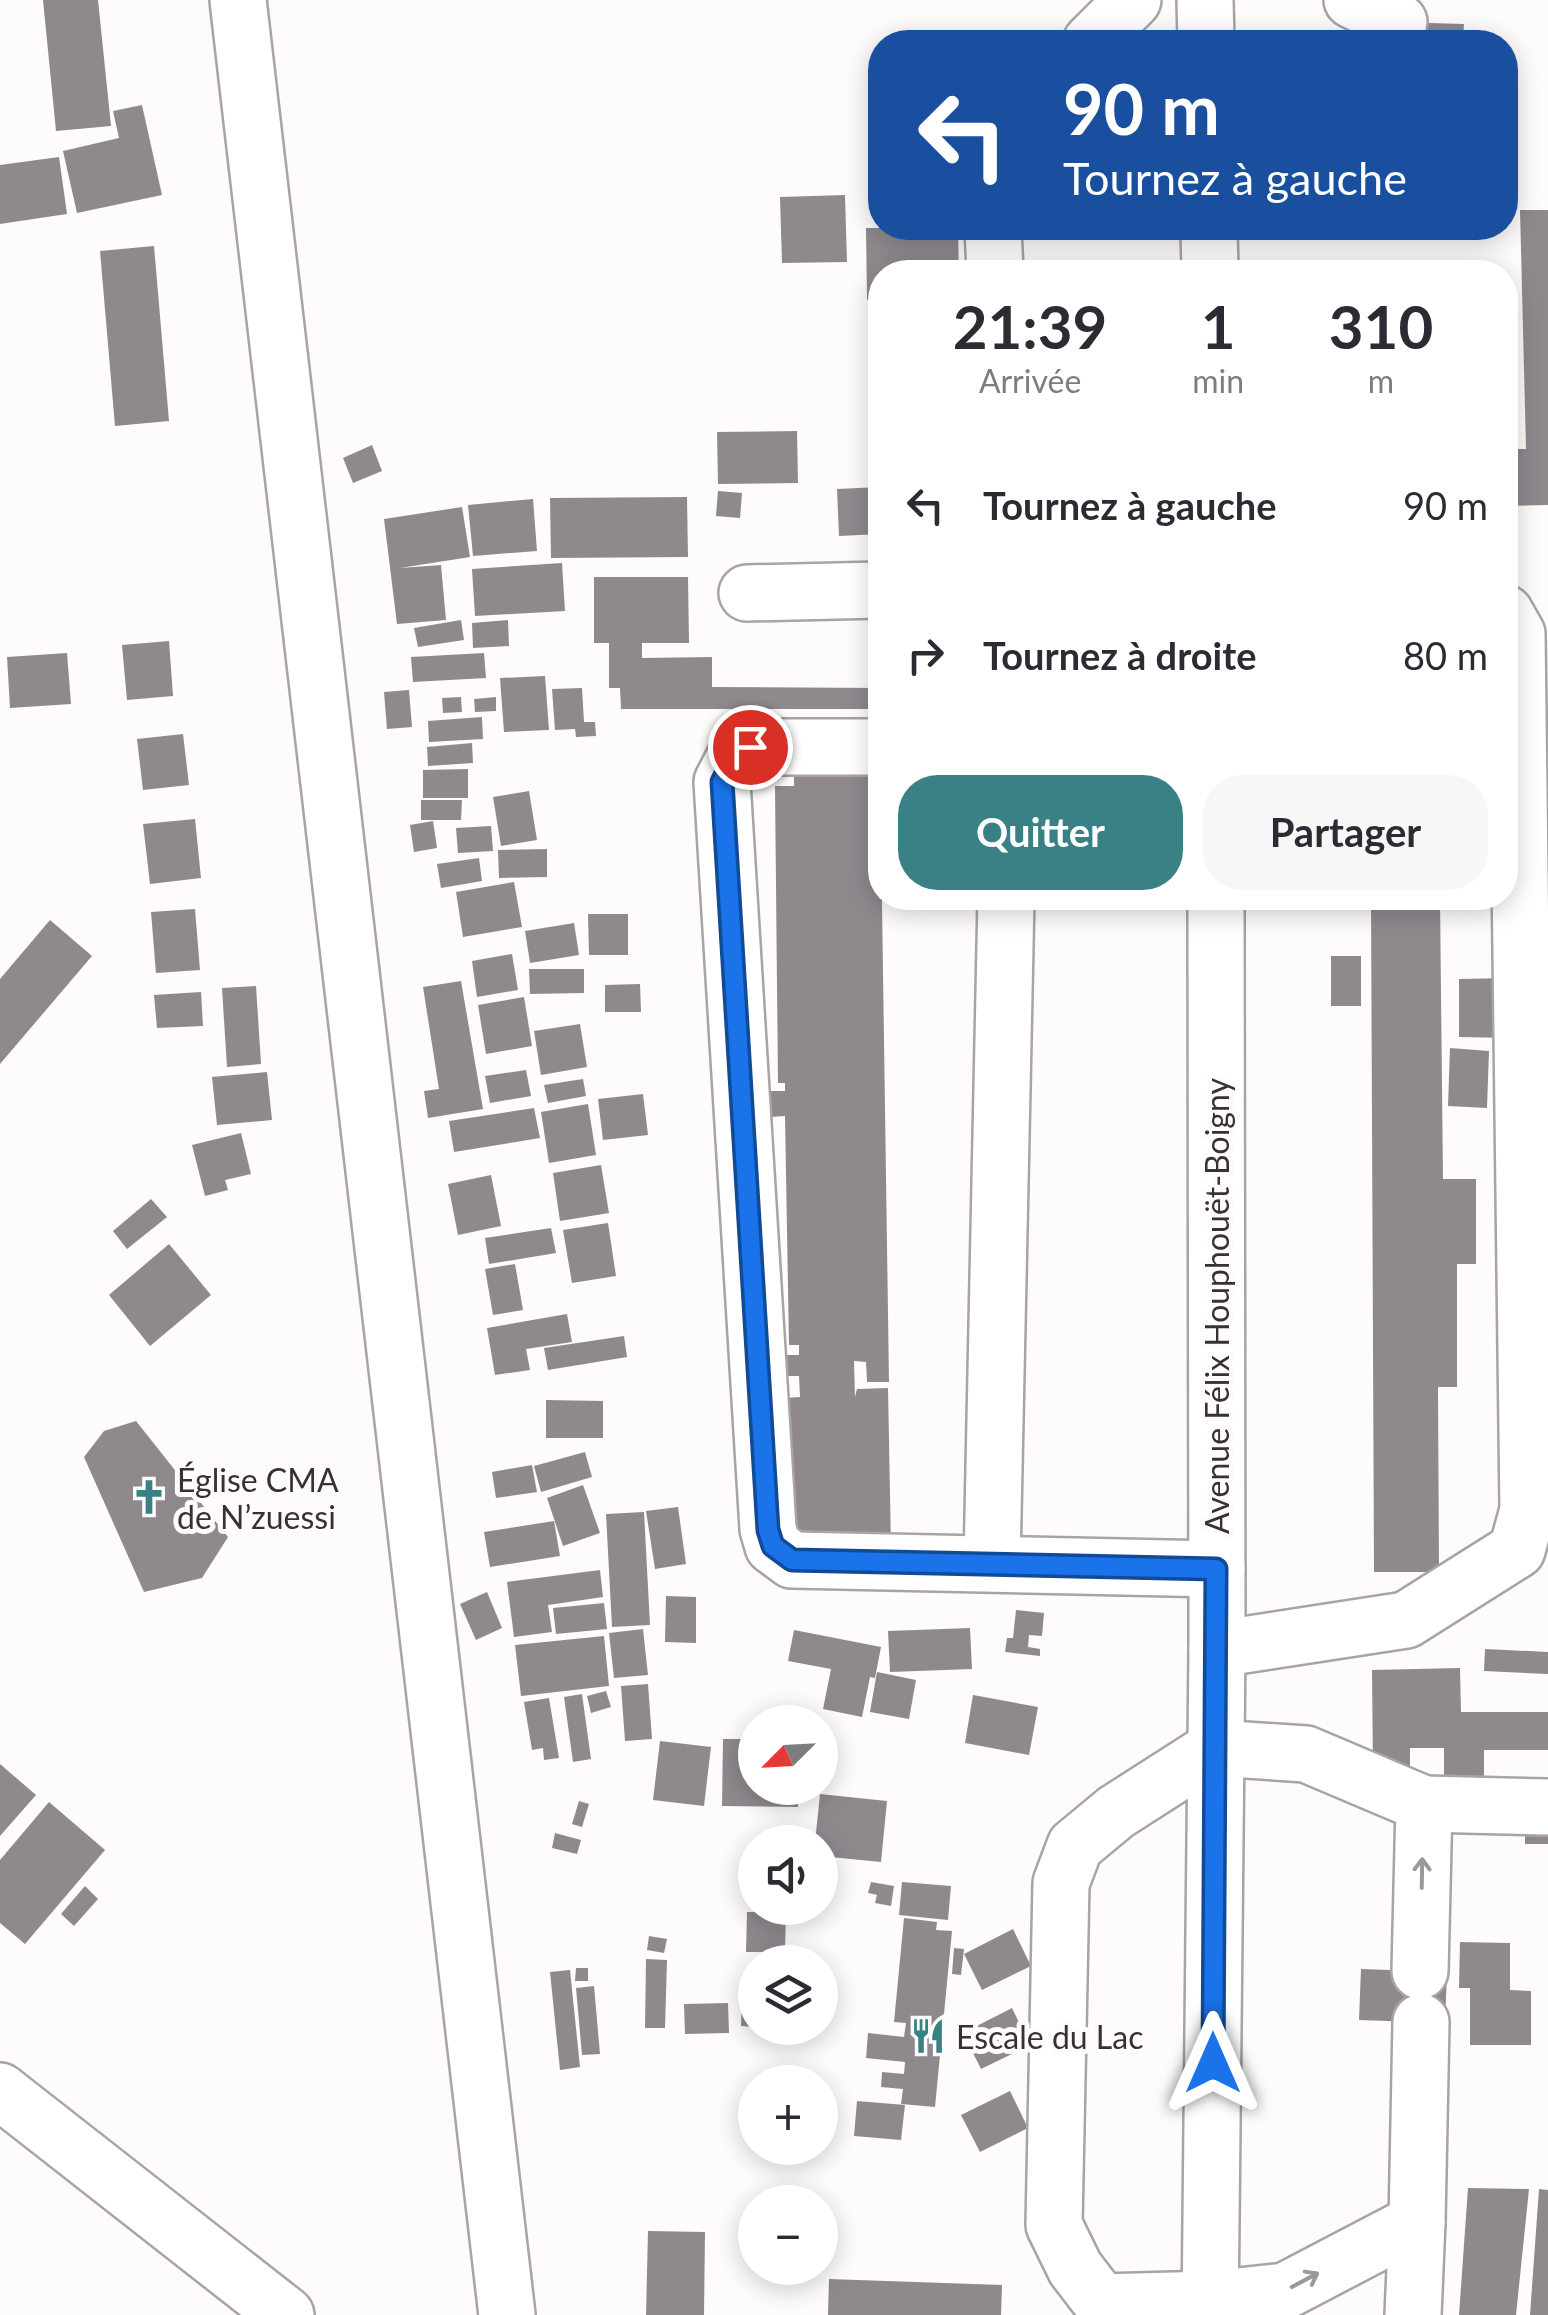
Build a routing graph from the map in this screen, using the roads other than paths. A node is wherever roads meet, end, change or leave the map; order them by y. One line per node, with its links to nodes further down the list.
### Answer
1 (238, 0): 22 (main road)
2 (1133, 0): 4 (main road)
3 (1205, 0): 5 (main road)
4 (1103, 30)
5 (1206, 30)
6 (868, 590): 7 (main road)
7 (747, 593)
8 (1518, 714): 14 (main road)
9 (868, 747): 12 (main road)
10 (1006, 910): 12 (main road)
11 (1216, 910): 13 (main road, Avenue Félix Houphouët-Boigny)
12 (992, 1563): 13 (main road)
13 (1216, 1569): 14 (main road, Avenue Félix Houphouët-Boigny)
14 (1216, 1649): 15 (main road, Avenue Félix Houphouët-Boigny)
15 (1216, 1748): 16 (main road); 20 (main road, Avenue Félix Houphouët-Boigny); 20 (main road)
16 (1424, 1804): 17 (main road); 19 (main road, one-way to 16)
17 (1548, 1807)
18 (0, 2091): 21 (main road)
19 (1417, 2222): 20 (main road, one-way to 19); 23 (main road)
20 (1210, 2307)
21 (286, 2315)
22 (507, 2315)
23 (1412, 2315)

